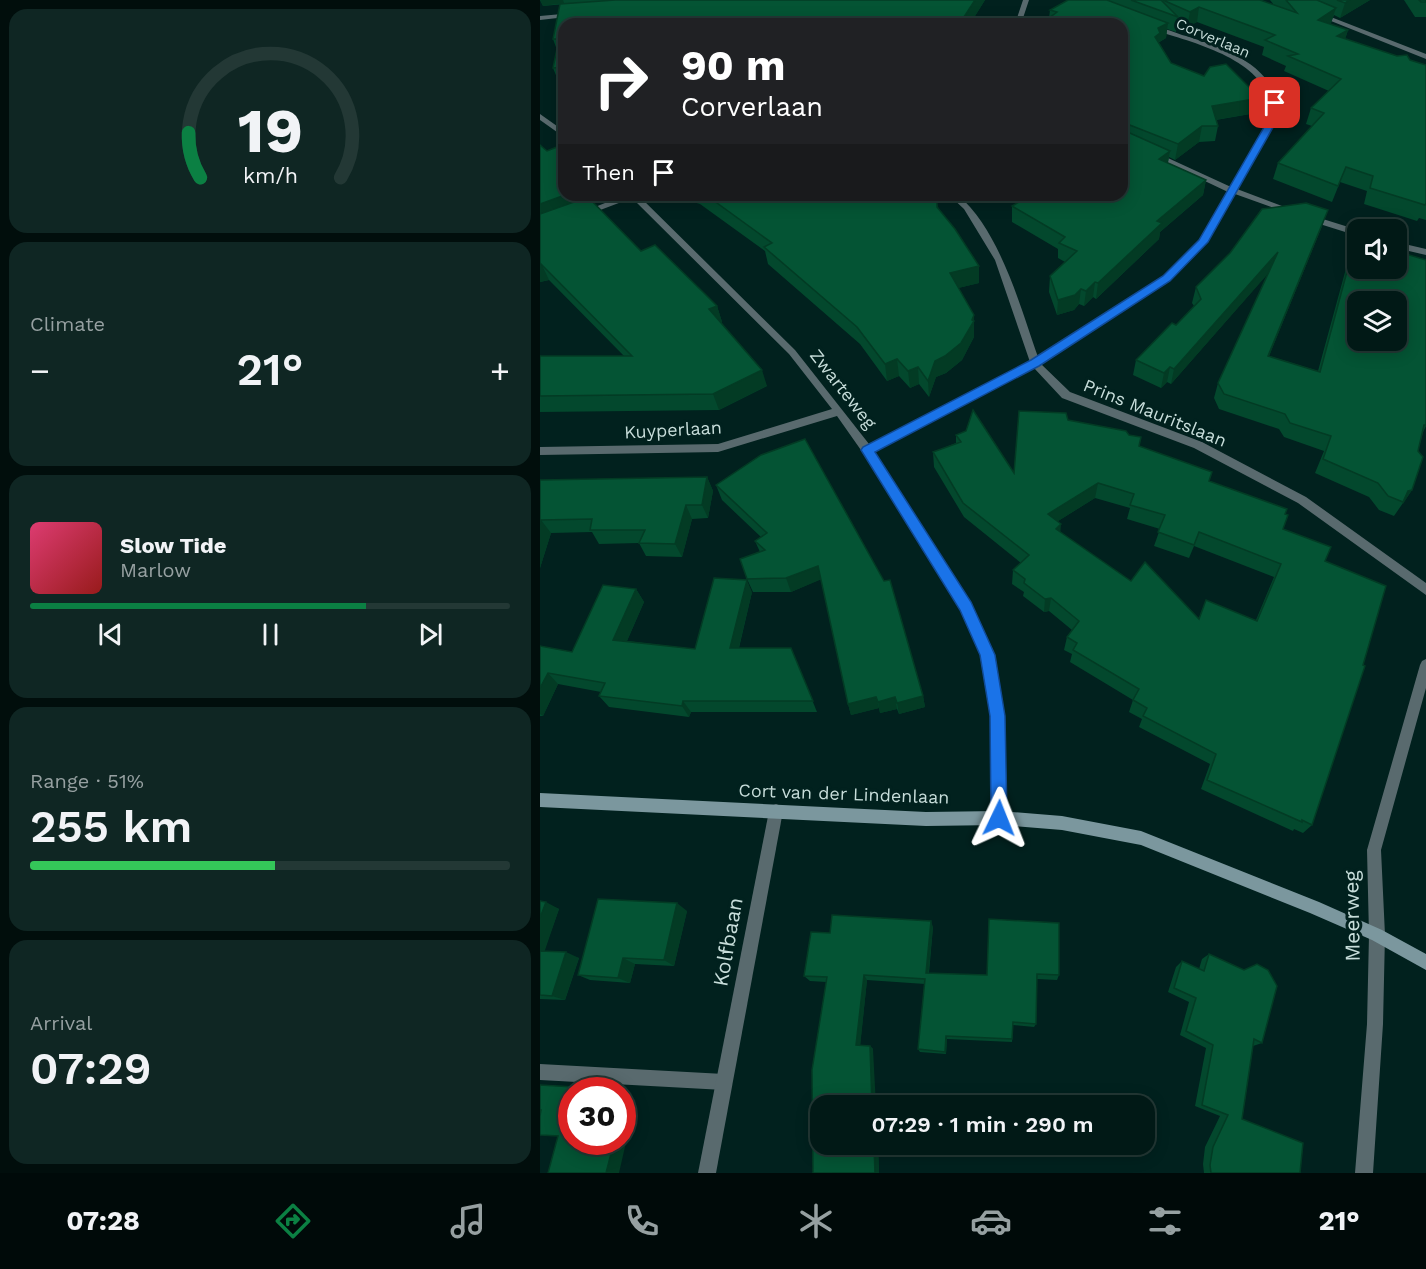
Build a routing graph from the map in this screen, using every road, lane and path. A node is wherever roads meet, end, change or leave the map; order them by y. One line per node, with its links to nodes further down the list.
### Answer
1 (1026, 0): 5 (street)
2 (1315, 12): 7 (street)
3 (583, 14): 4 (street)
4 (540, 18)
5 (1020, 18)
6 (1140, 23): 11 (street, Corverlaan)
7 (1426, 57)
8 (540, 116): 9 (street)
9 (558, 130)
10 (1144, 151): 11 (street)
11 (1231, 190): 16 (street); 19 (street, Corverlaan)
12 (617, 201): 15 (street)
13 (639, 201): 20 (street, Zwarteweg)
14 (960, 201): 19 (street, Prins Mauritslaan)
15 (571, 218)
16 (1347, 229)
17 (1407, 248): 18 (street)
18 (1426, 252)
19 (1035, 363): 21 (street, Corverlaan); 23 (street, Prins Mauritslaan)
20 (839, 411): 21 (street, Zwarteweg); 22 (street, Kuyperlaan)
21 (867, 450): 27 (street, Zwarteweg)
22 (540, 451)
23 (1426, 590)
24 (1426, 665): 28 (street, Meerweg)
25 (540, 800): 26 (main road, Cort van der Lindenlaan)
26 (776, 811): 27 (main road, Cort van der Lindenlaan); 31 (street, Kolfbaan)
27 (999, 818): 28 (main road, Cort van der Lindenlaan)
28 (1377, 935): 29 (main road, Cort van der Lindenlaan); 33 (street, Meerweg)
29 (1426, 963)
30 (540, 1072): 31 (street)
31 (724, 1082): 32 (street, Kolfbaan)
32 (707, 1173)
33 (1364, 1173)

